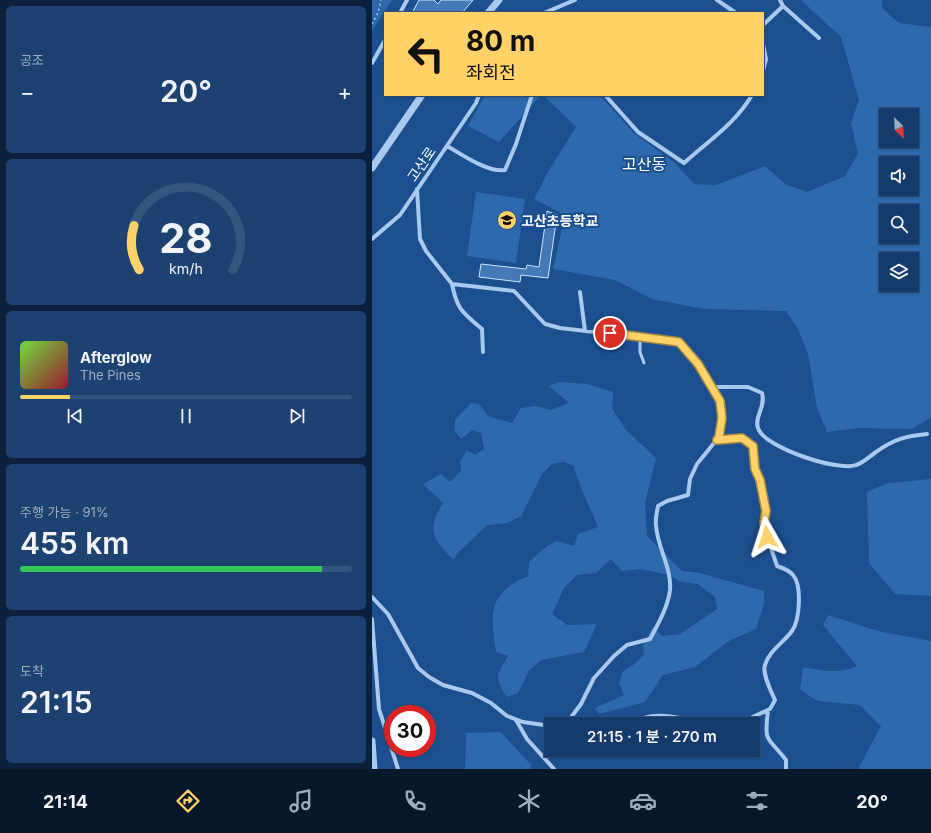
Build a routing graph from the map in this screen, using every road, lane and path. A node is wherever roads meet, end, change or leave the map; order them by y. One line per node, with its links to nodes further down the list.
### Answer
1 (381, 0): 12 (path)
2 (407, 0): 8 (street)
3 (499, 0): 9 (street)
4 (575, 0): 10 (street)
5 (717, 0): 11 (street)
6 (780, 0): 7 (street)
7 (783, 6): 13 (street); 14 (street)
8 (401, 12)
9 (489, 12)
10 (546, 12)
11 (735, 12)
12 (372, 24)
13 (764, 24)
14 (819, 38)
15 (384, 42): 17 (street)
16 (764, 49): 18 (street)
17 (372, 63)
18 (764, 67)
19 (421, 96): 25 (street)
20 (478, 96): 24 (street, 고산로)
21 (532, 96): 24 (street)
22 (607, 96): 23 (street)
23 (751, 96)
24 (446, 146): 26 (street, 고산로)
25 (372, 168)
26 (417, 189): 27 (street, 고산로); 28 (street)
27 (372, 239)
28 (452, 284): 30 (street); 32 (street)
29 (580, 292): 30 (street)
30 (585, 331): 31 (street)
31 (640, 337): 33 (lane); 34 (street)
32 (483, 352)
33 (644, 364)
34 (711, 387): 35 (street); 36 (street)
35 (927, 434)
36 (717, 440): 39 (street); 40 (street)
37 (372, 597): 44 (street)
38 (372, 620): 48 (street)
39 (768, 710): 43 (street); 50 (street)
40 (571, 717)
41 (646, 717): 42 (street)
42 (664, 717)
43 (753, 717)
44 (516, 720): 45 (street); 49 (street)
45 (544, 725)
46 (372, 741): 47 (street)
47 (374, 769)
48 (398, 769)
49 (554, 769)
50 (786, 769)

